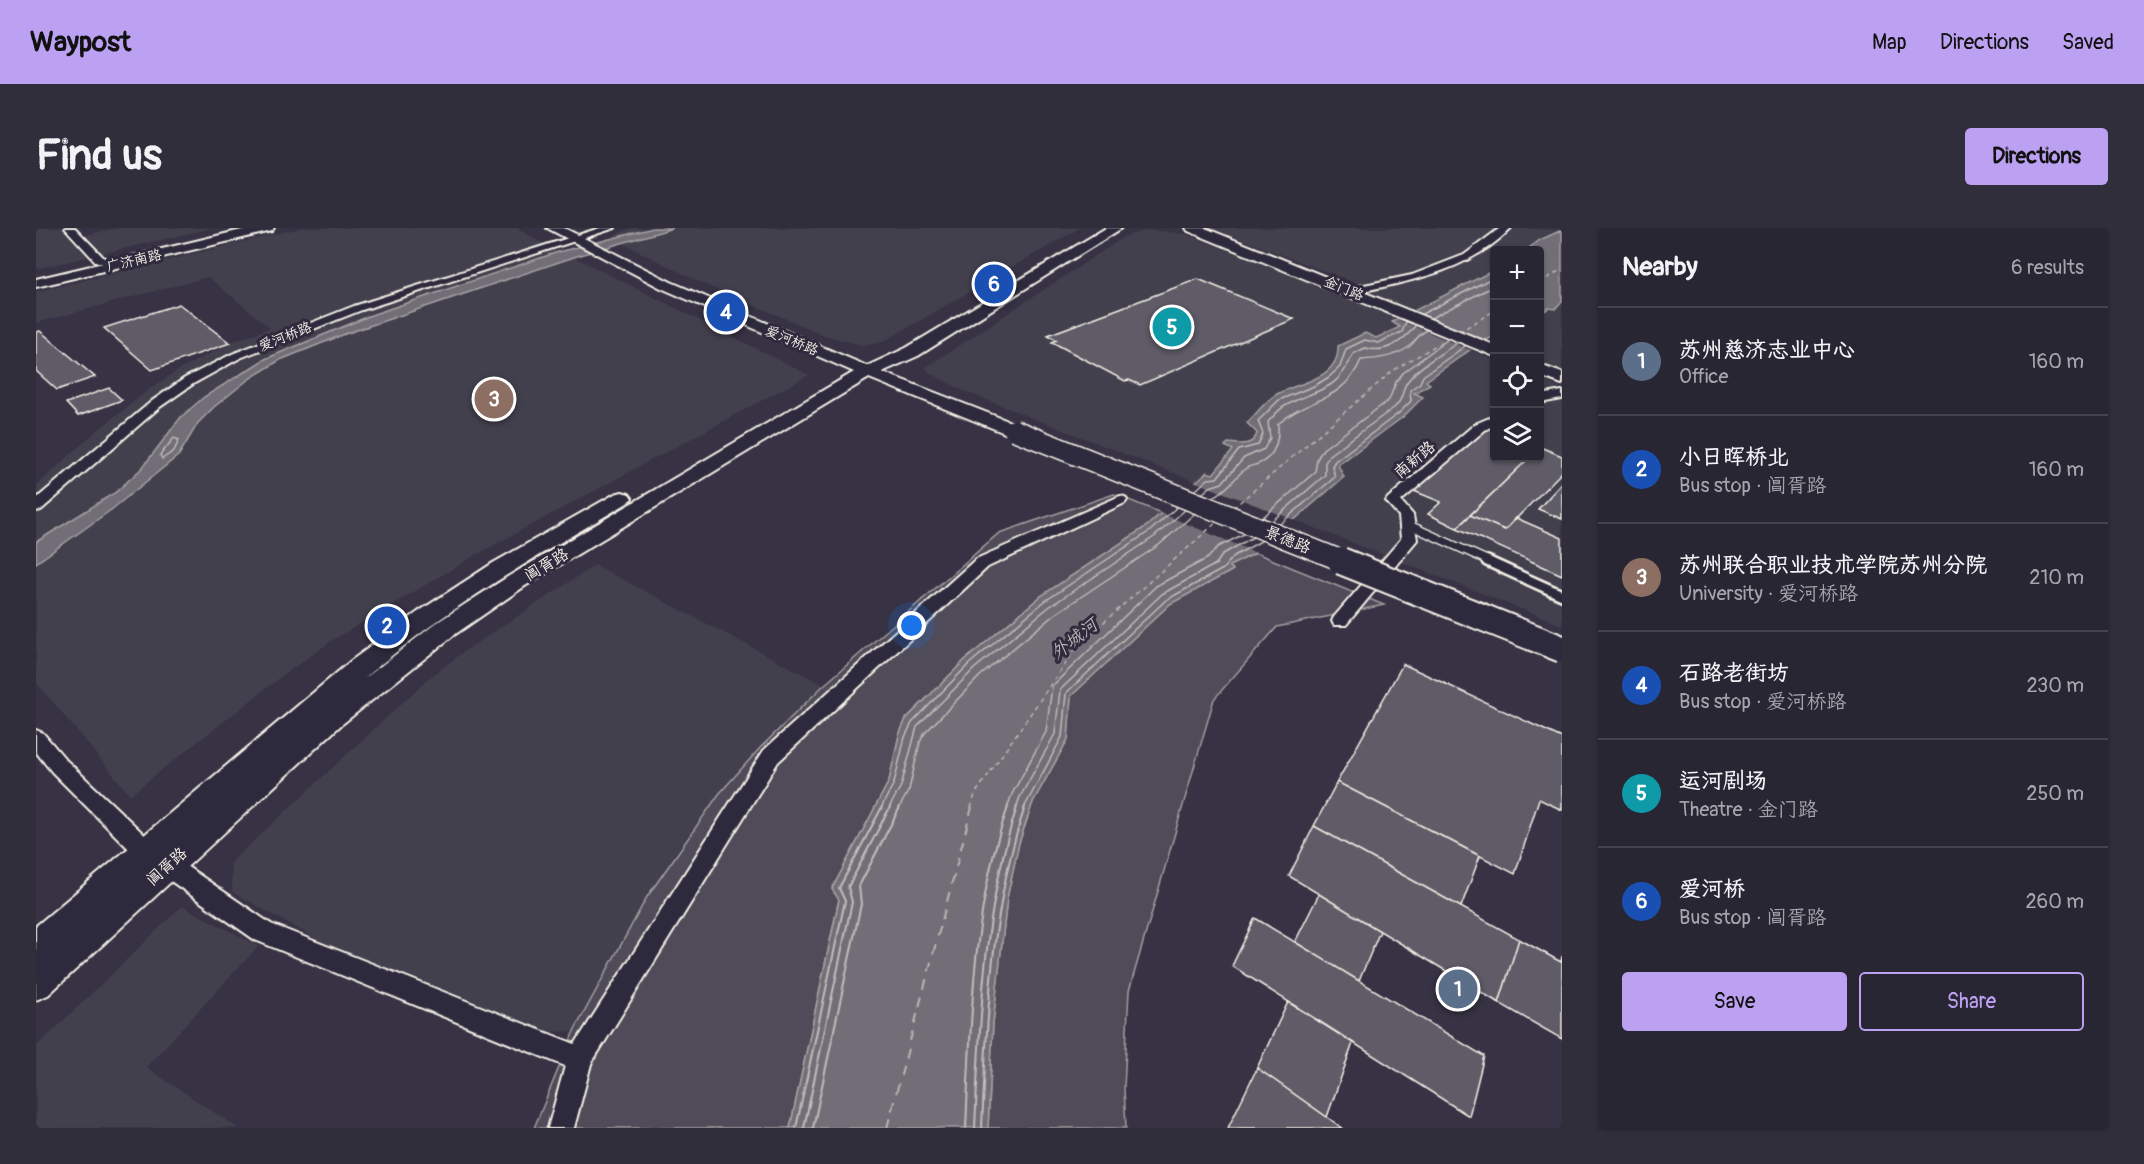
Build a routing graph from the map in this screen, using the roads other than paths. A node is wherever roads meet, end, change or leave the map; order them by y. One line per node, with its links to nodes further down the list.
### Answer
1 (70, 228): 11 (street)
2 (242, 228): 11 (main road, 广济南路)
3 (267, 228): 13 (main road, 广济南路)
4 (554, 228): 10 (main road, 爱河桥路)
5 (610, 228): 10 (street, 爱河桥路)
6 (1098, 228): 16 (main road, 阊胥路)
7 (1115, 228): 16 (main road, 阊胥路)
8 (1193, 228): 14 (main road, 金门路)
9 (1506, 228): 14 (street)
10 (577, 241): 16 (main road, 爱河桥路); 24 (street, 爱河桥路)
11 (101, 261): 12 (main road, 广济南路)
12 (36, 276)
13 (36, 283)
14 (1350, 291): 15 (main road, 金门路)
15 (1490, 349)
16 (860, 369): 22 (main road, 爱河桥路); 30 (main road, 阊胥路)
17 (1544, 372): 18 (main road)
18 (1562, 379)
19 (1562, 395): 20 (street)
20 (1544, 398)
21 (1490, 422): 25 (street, 南新路)
22 (1014, 430): 28 (main road, 景德路, bridge)
23 (1120, 500): 33 (street)
24 (36, 507)
25 (1407, 524): 26 (lane); 27 (street)
26 (1562, 595)
27 (1340, 621)
28 (1562, 649)
29 (36, 738): 30 (street)
30 (156, 858): 31 (main road, 阊胥路); 32 (main road, 阊胥路); 33 (street)
31 (36, 947)
32 (36, 983)
33 (580, 1059): 34 (street)
34 (561, 1128)

